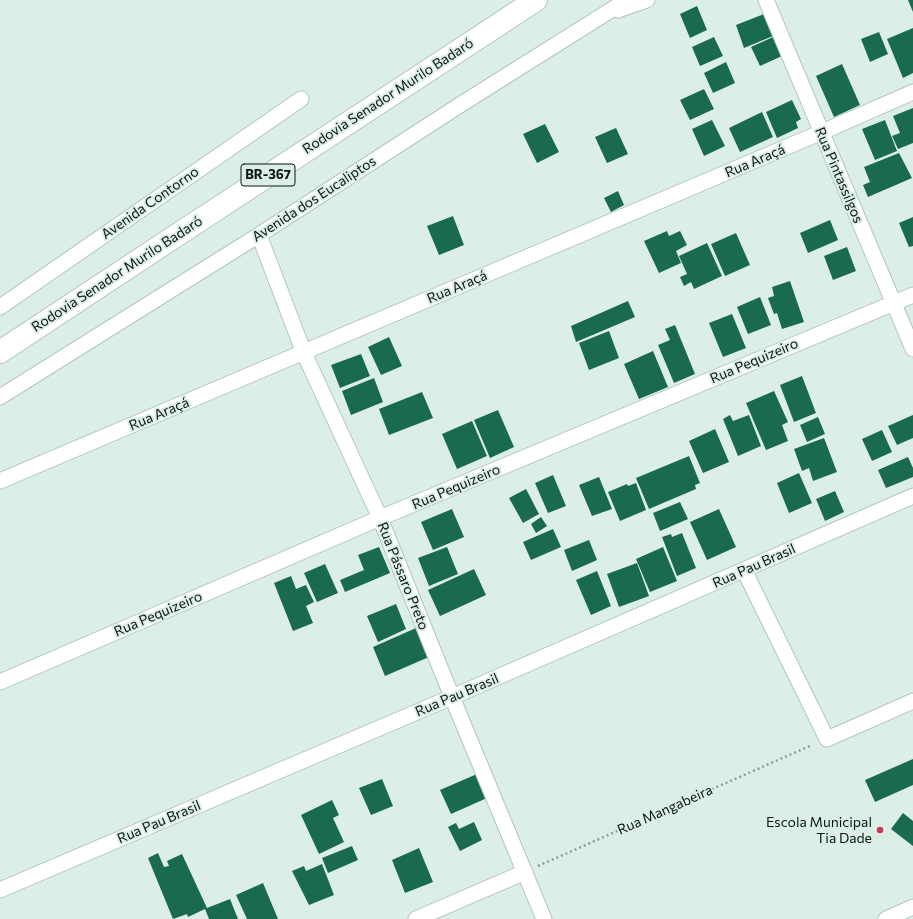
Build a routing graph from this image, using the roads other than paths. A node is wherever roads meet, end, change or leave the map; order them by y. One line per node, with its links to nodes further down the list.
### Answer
1 (536, 0): 14 (main road, Rodovia Senador Murilo Badaró / BR-367)
2 (627, 0): 5 (street, Avenida dos Eucaliptos)
3 (647, 0): 5 (street)
4 (766, 0): 8 (street, Rua Pintassilgos)
5 (603, 15): 9 (street, Avenida dos Eucaliptos)
6 (913, 92): 8 (street, Rua Araçá)
7 (301, 99): 12 (street, Avenida Contorno)
8 (822, 132): 11 (street, Rua Pintassilgos); 15 (street, Rua Araçá)
9 (259, 235): 15 (street, Rua Pássaro Preto); 16 (street, Avenida dos Eucaliptos)
10 (913, 295): 11 (street, Rua Pequizeiro)
11 (893, 303): 13 (street, Rua Pintassilgos); 19 (street, Rua Pequizeiro)
12 (0, 307)
13 (913, 349)
14 (0, 352)
15 (304, 352): 17 (street, Rua Araçá); 19 (street, Rua Pássaro Preto)
16 (0, 397)
17 (0, 482)
18 (913, 496): 20 (street, Rua Pau Brasil)
19 (380, 518): 21 (street, Rua Pequizeiro); 22 (street, Rua Pássaro Preto)
20 (744, 570): 22 (street, Rua Pau Brasil); 23 (street)
21 (0, 682)
22 (452, 698): 24 (street, Rua Pássaro Preto); 25 (street, Rua Pau Brasil)
23 (913, 701)
24 (525, 872): 27 (street); 28 (street, Rua Pássaro Preto)
25 (0, 890)
26 (913, 907): 29 (street)
27 (416, 919)
28 (544, 919)
29 (886, 919)

